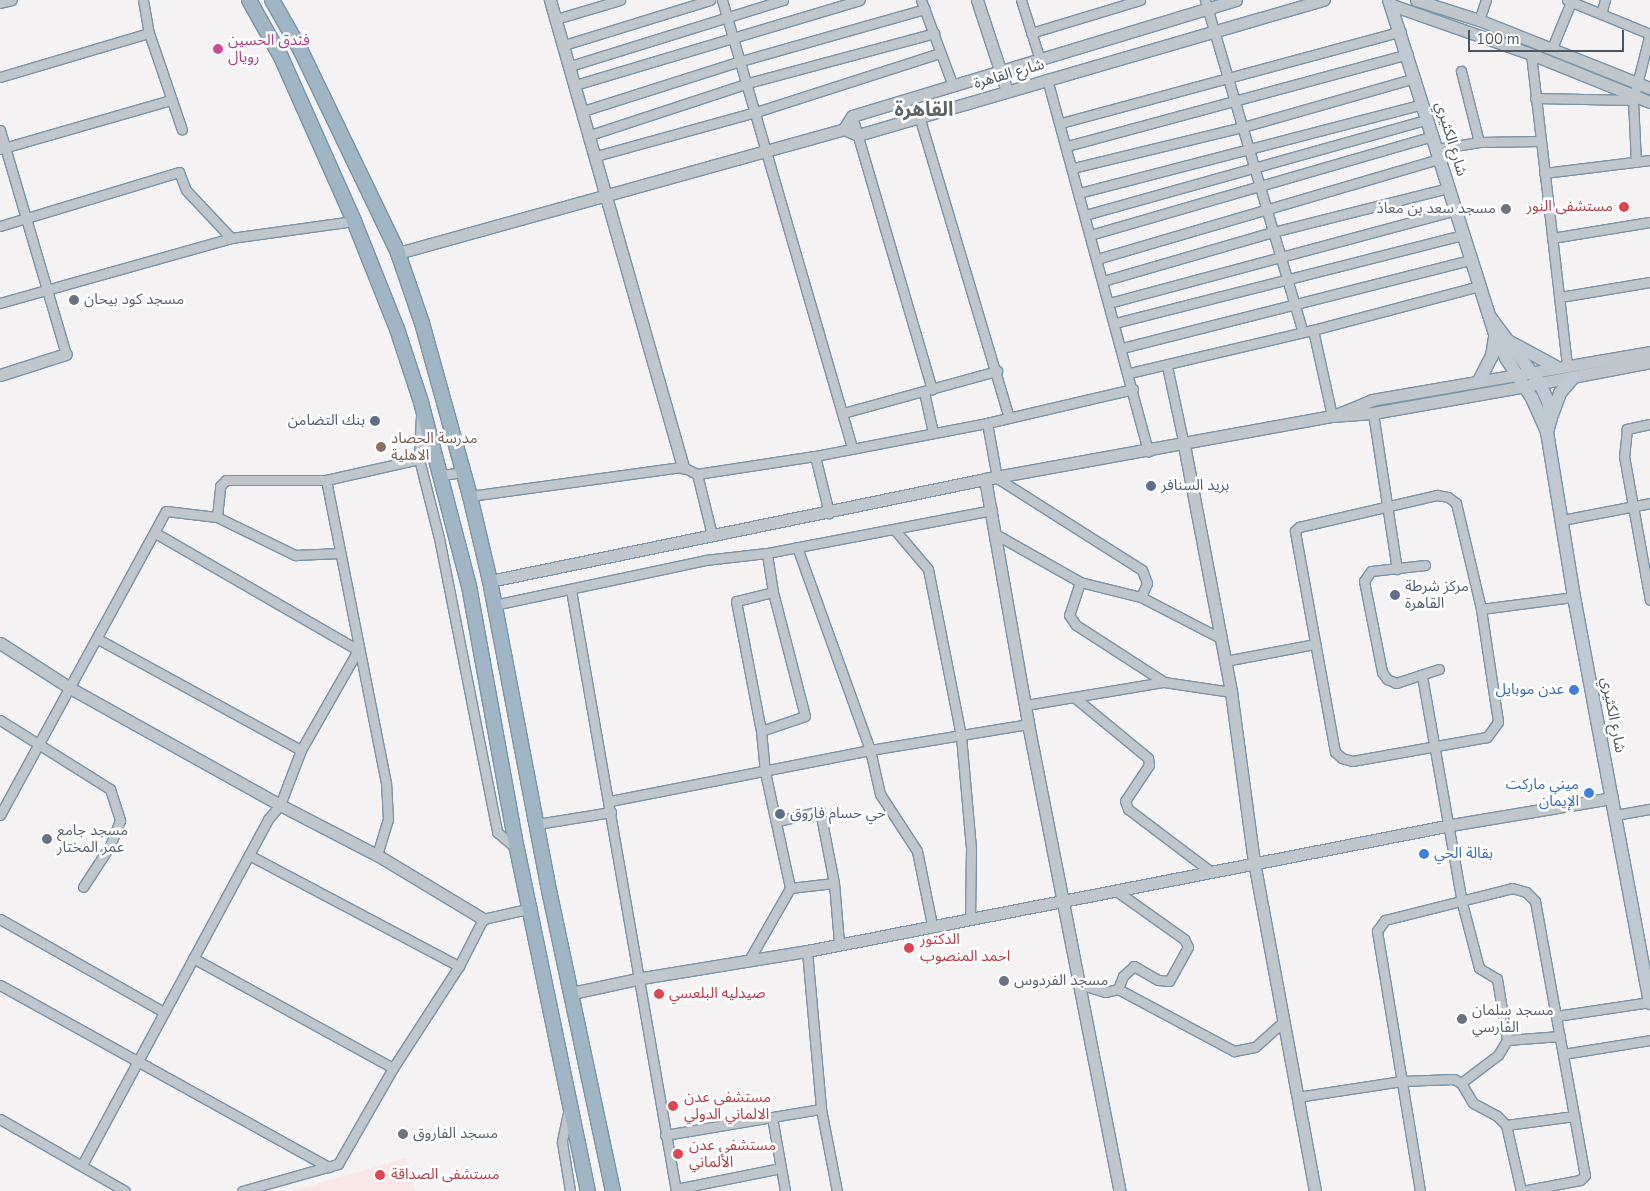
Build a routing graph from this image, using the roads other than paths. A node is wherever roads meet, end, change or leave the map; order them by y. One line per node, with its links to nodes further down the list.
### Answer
1 (12, 0): 20 (street)
2 (143, 0): 31 (street)
3 (249, 0): 95 (highway)
4 (272, 0): 103 (highway)
5 (550, 0): 26 (street)
6 (620, 0): 26 (street)
7 (710, 0): 35 (street)
8 (722, 0): 25 (street)
9 (783, 0): 25 (street)
10 (860, 0): 34 (street)
11 (977, 0): 44 (street)
12 (1140, 0): 32 (street)
13 (1236, 0): 23 (street, شارع القاهرة)
14 (1324, 0): 30 (street, شارع القاهرة)
15 (1416, 0): 27 (street)
16 (1486, 0): 27 (street)
17 (1606, 0): 24 (street)
18 (1024, 1): 32 (street)
19 (1569, 1): 24 (street); 36 (street)
20 (0, 3)
21 (1391, 3): 28 (main road, شارع الكثيري); 39 (street)
22 (923, 4): 29 (street); 41 (street)
23 (1207, 4): 30 (street); 40 (street, شارع القاهرة)
24 (1601, 14): 33 (street)
25 (728, 17): 34 (street); 42 (street)
26 (556, 19): 35 (street)
27 (1479, 20): 36 (street)
28 (1401, 31): 38 (main road, شارع الكثيري); 46 (street)
29 (934, 32): 37 (street); 50 (street)
30 (1214, 32): 46 (street); 48 (street, شارع القاهرة)
31 (149, 33): 45 (street); 57 (street)
32 (1031, 33): 40 (street)
33 (1650, 34): 49 (street)
34 (734, 38): 41 (street); 51 (street)
35 (564, 45): 42 (street)
36 (1552, 48): 49 (street)
37 (940, 53): 52 (street); 62 (street)
38 (1408, 54): 47 (main road, شارع الكثيري); 58 (street)
39 (1531, 54): 55 (street); 56 (street)
40 (1040, 60): 44 (street, شارع القاهرة)
41 (741, 61): 50 (street); 61 (street)
42 (570, 66): 51 (street)
43 (1462, 71): 75 (street)
44 (1001, 72): 52 (street, شارع القاهرة); 54 (street)
45 (0, 77)
46 (1228, 78): 58 (street); 66 (street)
47 (1415, 78): 60 (main road, شارع الكثيري); 67 (street)
48 (1047, 79): 54 (street, شارع القاهرة); 66 (street)
49 (1637, 82): 53 (street); 56 (street)
50 (748, 83): 62 (street); 71 (street)
51 (575, 85): 61 (street)
52 (953, 86): 63 (street, شارع القاهرة)
53 (1650, 88)
54 (1006, 91): 64 (street, شارع القاهرة)
55 (1535, 98): 56 (street); 74 (street)
56 (1633, 98): 59 (street); 83 (street)
57 (172, 100): 70 (street); 77 (street)
58 (1236, 102): 67 (street); 76 (street)
59 (1650, 102)
60 (1423, 104): 65 (main road, شارع الكثيري); 79 (street)
61 (583, 112): 71 (street)
62 (756, 112): 78 (street); 81 (street)
63 (852, 116): 68 (street); 72 (street)
64 (919, 116): 72 (street, شارع القاهرة); 126 (street)
65 (1428, 120): 73 (main road, شارع الكثيري); 84 (street)
66 (1061, 123): 76 (street)
67 (1243, 126): 79 (street); 85 (street)
68 (844, 129): 72 (street); 78 (street)
69 (0, 130): 77 (street)
70 (182, 130)
71 (590, 135): 81 (street)
72 (858, 135): 136 (street)
73 (1433, 136): 80 (main road, شارع الكثيري); 87 (street)
74 (1540, 141): 75 (street); 86 (street)
75 (1479, 142): 80 (street)
76 (1067, 146): 85 (street)
77 (3, 148): 94 (street)
78 (766, 149): 90 (street); 138 (street)
79 (1249, 150): 84 (street); 89 (street)
80 (1438, 154): 88 (main road, شارع الكثيري); 91 (street)
81 (596, 156): 90 (street)
82 (1650, 160): 83 (street)
83 (1636, 162): 86 (street)
84 (1255, 167): 87 (street); 93 (street)
85 (1073, 168): 89 (street)
86 (1544, 173): 102 (street)
87 (1260, 186): 91 (street); 99 (street)
88 (1448, 188): 92 (main road, شارع الكثيري); 98 (street)
89 (1079, 193): 93 (street)
90 (607, 194): 103 (street); 152 (street)
91 (1266, 208): 98 (street); 105 (street)
92 (1456, 210): 100 (main road, شارع الكثيري); 104 (street)
93 (1085, 215): 99 (street)
94 (26, 218): 97 (street); 101 (street); 111 (street)
95 (354, 221): 101 (street); 137 (highway)
96 (1650, 222): 102 (street)
97 (0, 226)
98 (1273, 232): 104 (street); 108 (street)
99 (1090, 235): 105 (street)
100 (1463, 235): 106 (main road, شارع الكثيري); 107 (street)
101 (231, 238): 111 (street)
102 (1552, 238): 112 (street)
103 (398, 253): 153 (highway)
104 (1281, 256): 107 (street); 115 (street)
105 (1096, 259): 108 (street)
106 (1471, 260): 110 (main road, شارع الكثيري); 113 (street)
107 (1288, 279): 113 (street); 116 (street)
108 (1103, 281): 115 (street)
109 (1650, 282): 112 (street)
110 (1479, 286): 118 (street); 119 (main road, شارع الكثيري)
111 (47, 289): 114 (street); 122 (street)
112 (1560, 297): 125 (street)
113 (1294, 302): 117 (street); 120 (street)
114 (0, 303)
115 (1109, 303): 116 (street)
116 (1115, 322): 120 (street)
117 (1302, 330): 118 (street); 124 (street)
118 (1313, 330): 140 (street)
119 (1499, 334): 125 (main road); 127 (main road, شارع الكثيري); 129 (main road, شارع الكثيري); 132 (main road)
120 (1122, 348): 128 (street)
121 (1650, 352): 125 (street)
122 (66, 354): 130 (street)
123 (1650, 362): 131 (street)
124 (1167, 366): 128 (street); 147 (street)
125 (1562, 366): 127 (street)
126 (997, 371): 136 (street); 141 (street)
127 (1530, 372): 129 (street); 133 (main road, شارع الكثيري)
128 (1129, 374): 135 (street)
129 (1517, 374): 132 (street); 134 (main road, شارع الكثيري)
130 (0, 375)
131 (1574, 378): 133 (street); 142 (main road)
132 (1479, 381): 140 (street)
133 (1540, 384): 134 (street); 142 (main road, شارع الكثيري)
134 (1524, 387): 139 (street); 145 (main road, شارع الكثيري)
135 (1133, 389): 141 (street); 149 (street)
136 (928, 391): 138 (street); 146 (street)
137 (421, 402): 151 (street); 155 (highway)
138 (843, 413): 148 (street)
139 (1373, 413): 140 (street); 161 (street)
140 (1332, 416): 147 (street)
141 (1009, 418): 143 (street)
142 (1551, 418): 145 (main road, شارع الكثيري)
143 (987, 424): 146 (street); 156 (street)
144 (1650, 424): 160 (street)
145 (1548, 432): 165 (main road, شارع الكثيري)
146 (933, 434): 148 (street)
147 (1184, 445): 149 (street); 184 (street)
148 (852, 447): 150 (street)
149 (1148, 452): 156 (street)
150 (815, 456): 154 (street); 163 (street)
151 (418, 459): 157 (street); 216 (street)
152 (683, 467): 154 (street); 158 (street)
153 (463, 472): 155 (street); 158 (highway)
154 (697, 474): 168 (street)
155 (442, 475): 216 (highway)
156 (991, 478): 162 (street); 163 (street); 180 (street)
157 (326, 480): 164 (street); 171 (street)
158 (470, 496): 175 (highway)
159 (1650, 503): 160 (street)
160 (1633, 506): 165 (street); 181 (street)
161 (1387, 508): 174 (street); 183 (street); 187 (street)
162 (992, 510): 166 (street); 169 (street)
163 (829, 513): 168 (street)
164 (217, 516): 167 (street); 171 (street)
165 (1562, 520): 179 (main road, شارع الكثيري)
166 (894, 529): 170 (street); 200 (street)
167 (154, 533): 185 (street); 188 (street)
168 (712, 535): 175 (street)
169 (997, 535): 176 (street); 196 (street)
170 (797, 547): 172 (street); 204 (street)
171 (340, 553): 188 (street)
172 (767, 553): 177 (street); 178 (street)
173 (1425, 565): 174 (street)
174 (1397, 568): 191 (street)
175 (490, 580): 182 (highway)
176 (1080, 582): 180 (street); 192 (street)
177 (571, 590): 182 (street); 207 (street)
178 (773, 592): 199 (street); 199 (street)
179 (1574, 597): 183 (street); 206 (main road, شارع الكثيري)
180 (1141, 598): 184 (street)
181 (1650, 600)
182 (494, 605): 214 (highway)
183 (1481, 609): 202 (street)
184 (1222, 638): 189 (street)
185 (98, 639): 193 (street); 203 (street)
186 (0, 643): 193 (street)
187 (1315, 644): 189 (street); 202 (street)
188 (358, 650): 203 (street); 218 (street)
189 (1225, 661): 194 (street)
190 (1439, 669): 191 (street)
191 (1422, 676): 202 (street)
192 (1164, 682): 194 (street); 195 (street)
193 (70, 688): 201 (street); 208 (street)
194 (1231, 692): 219 (street)
195 (1074, 697): 196 (street); 220 (street)
196 (1026, 705): 198 (street)
197 (0, 720): 201 (street)
198 (1028, 724): 200 (street); 225 (street)
199 (761, 731): 205 (street)
200 (960, 736): 204 (street); 228 (street)
201 (39, 743): 211 (street); 222 (street)
202 (1436, 744): 215 (street)
203 (301, 750): 208 (street)
204 (870, 750): 205 (street); 231 (street)
205 (765, 772): 207 (street); 213 (street)
206 (1612, 798): 212 (main road, شارع الكثيري); 215 (street)
207 (610, 801): 210 (street)
208 (280, 805): 217 (street); 218 (street)
209 (1650, 809): 212 (street)
210 (611, 812): 214 (street); 237 (street)
211 (0, 815)
212 (1615, 815): 242 (main road, شارع الكثيري)
213 (778, 821): 221 (street); 223 (street)
214 (537, 824): 241 (highway)
215 (1451, 825): 219 (street); 226 (street)
216 (517, 849): 227 (highway)
217 (248, 855): 234 (street); 236 (street)
218 (377, 855): 230 (street)
219 (1254, 862): 220 (street); 245 (street)
220 (1210, 871): 224 (street)
221 (834, 883): 223 (street); 232 (street)
222 (83, 887)
223 (790, 888): 235 (street)
224 (1115, 890): 225 (street); 240 (street)
225 (1062, 901): 228 (street); 238 (street)
226 (1462, 903): 244 (street); 247 (street); 252 (street)
227 (532, 908): 230 (street); 255 (highway)
228 (970, 917): 231 (street)
229 (0, 919): 243 (street)
230 (483, 919): 236 (street)
231 (932, 925): 232 (street)
232 (839, 942): 233 (street)
233 (806, 951): 235 (street); 256 (street)
234 (193, 958): 243 (street); 251 (street)
235 (749, 960): 237 (street)
236 (459, 966): 251 (street)
237 (642, 978): 241 (street); 261 (street)
238 (1079, 984): 240 (street); 273 (street)
239 (0, 985): 250 (street)
240 (1118, 989): 245 (street)
241 (572, 993): 270 (highway)
242 (1650, 1002): 244 (street)
243 (164, 1012): 250 (street)
244 (1556, 1016): 246 (street)
245 (1283, 1022): 254 (street)
246 (1560, 1036): 247 (street); 249 (street)
247 (1507, 1040): 253 (street)
248 (1650, 1040): 249 (street)
249 (1563, 1054): 257 (street)
250 (139, 1063): 262 (street); 263 (street)
251 (392, 1068): 263 (street)
252 (1402, 1081): 253 (street); 254 (street); 275 (street)
253 (1461, 1083): 260 (street)
254 (1297, 1097): 274 (street)
255 (570, 1101): 268 (street); 269 (highway)
256 (821, 1109): 258 (street); 272 (street)
257 (1574, 1116): 260 (street); 276 (street)
258 (772, 1117): 261 (street); 264 (street)
259 (0, 1119): 262 (street)
260 (1506, 1125): 276 (street)
261 (665, 1135): 265 (street)
262 (82, 1165): 266 (street)
263 (329, 1167): 267 (street)
264 (781, 1168): 265 (street); 271 (street)
265 (676, 1190)
266 (125, 1191)
267 (242, 1191)
268 (570, 1191)
269 (588, 1191)
270 (613, 1191)
271 (785, 1191)
272 (837, 1191)
273 (1120, 1191)
274 (1315, 1191)
275 (1420, 1191)
276 (1521, 1191)

